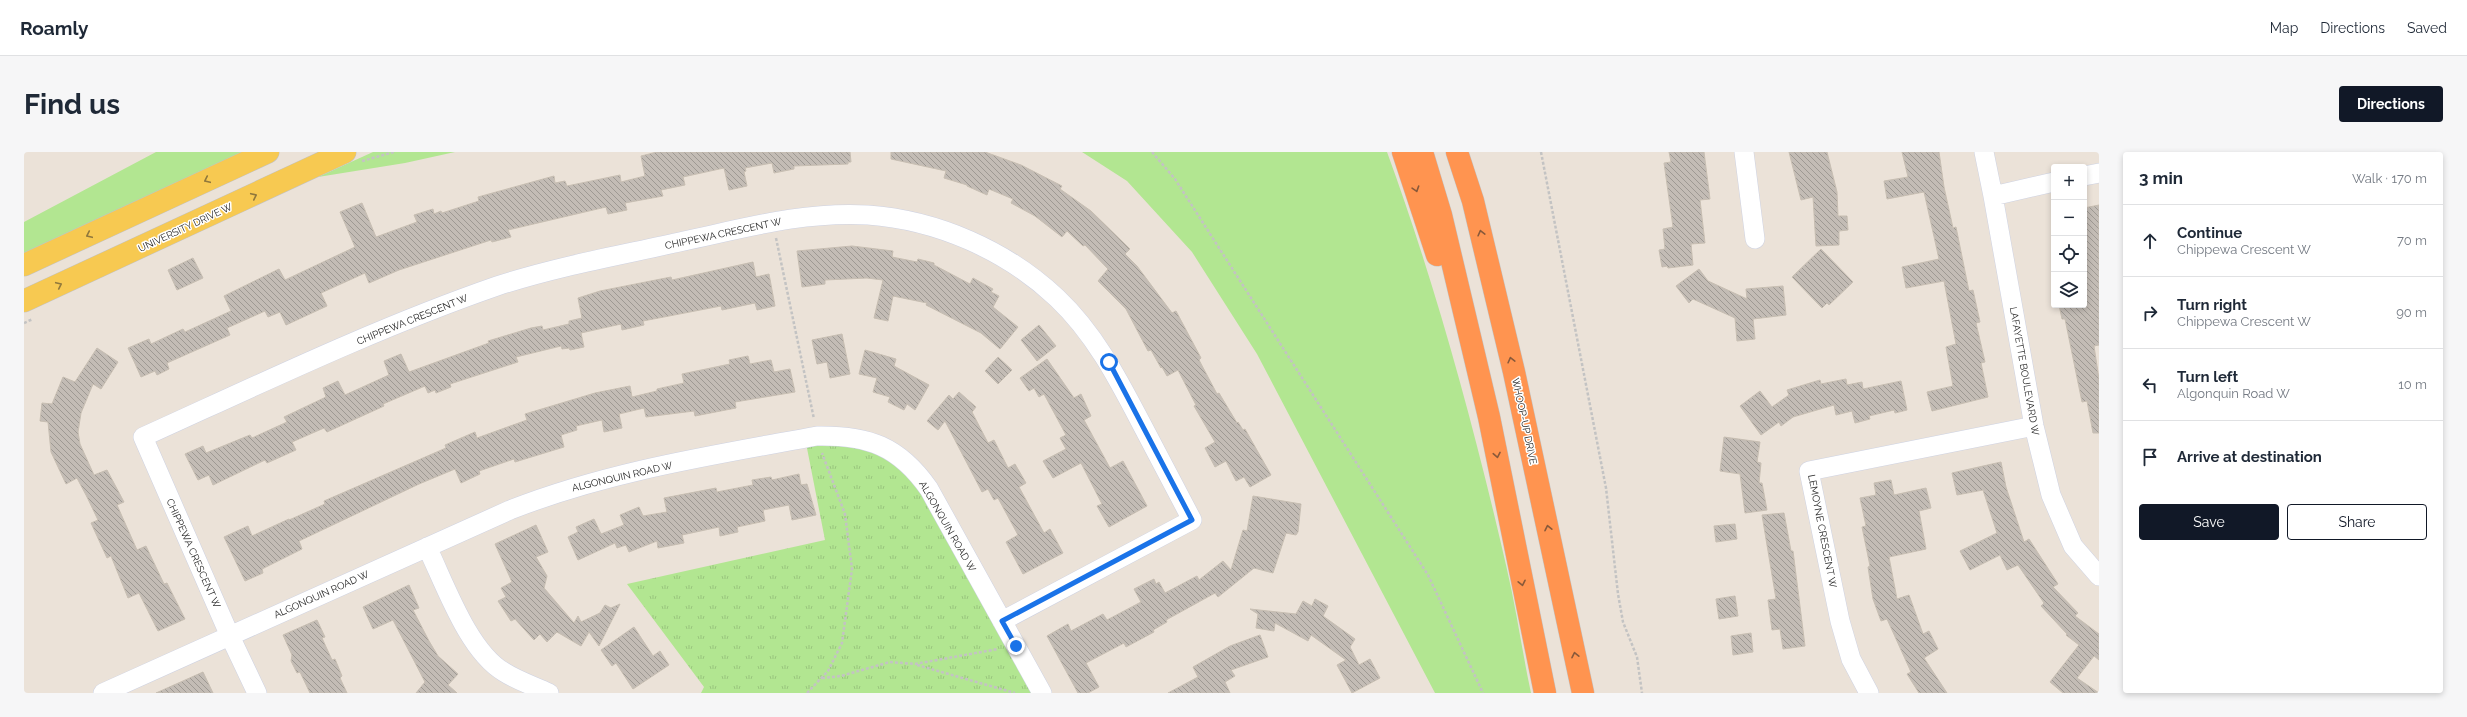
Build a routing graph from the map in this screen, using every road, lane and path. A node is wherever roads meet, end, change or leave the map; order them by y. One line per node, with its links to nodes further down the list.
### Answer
1 (268, 152): 18 (main road, one-way to 18)
2 (345, 152): 19 (main road, UNIVERSITY DRIVE W, one-way to 2)
3 (1152, 152): 36 (path)
4 (1403, 152): 20 (highway, one-way to 20)
5 (1422, 152): 20 (highway)
6 (1457, 152): 15 (highway, WHOOP-UP DRIVE)
7 (1462, 152): 15 (highway)
8 (1541, 152): 39 (path)
9 (1744, 152): 17 (street)
10 (1984, 152): 14 (street, LAFAYETTE BOULEVARD W)
11 (2099, 173): 12 (street)
12 (2087, 175)
13 (2051, 183): 14 (street)
14 (1994, 196): 21 (street, LAFAYETTE BOULEVARD W)
15 (1473, 201): 38 (highway, WHOOP-UP DRIVE, one-way to 15)
16 (772, 222): 22 (path); 25 (street, CHIPPEWA CRESCENT W); 26 (street, CHIPPEWA CRESCENT W)
17 (1755, 239)
18 (24, 265)
19 (24, 301)
20 (1489, 417): 37 (highway, one-way to 37)
21 (2034, 426): 24 (street, LAFAYETTE BOULEVARD W); 40 (street, LEMOYNE CRESCENT W)
22 (817, 436): 23 (street, ALGONQUIN ROAD W); 25 (street, ALGONQUIN ROAD W); 29 (path)
23 (427, 547): 26 (street, ALGONQUIN ROAD W); 32 (street)
24 (2099, 576)
25 (1002, 621): 27 (street, ALGONQUIN ROAD W)
26 (229, 634): 30 (street, ALGONQUIN ROAD W); 31 (street)
27 (1016, 646): 28 (path); 35 (street, ALGONQUIN ROAD W)
28 (915, 664): 29 (path); 34 (path)
29 (822, 678): 33 (path)
30 (103, 693)
31 (257, 693)
32 (548, 693)
33 (807, 693)
34 (1014, 693)
35 (1042, 693)
36 (1483, 693)
37 (1546, 693)
38 (1583, 693)
39 (1642, 693)
40 (1869, 693)

